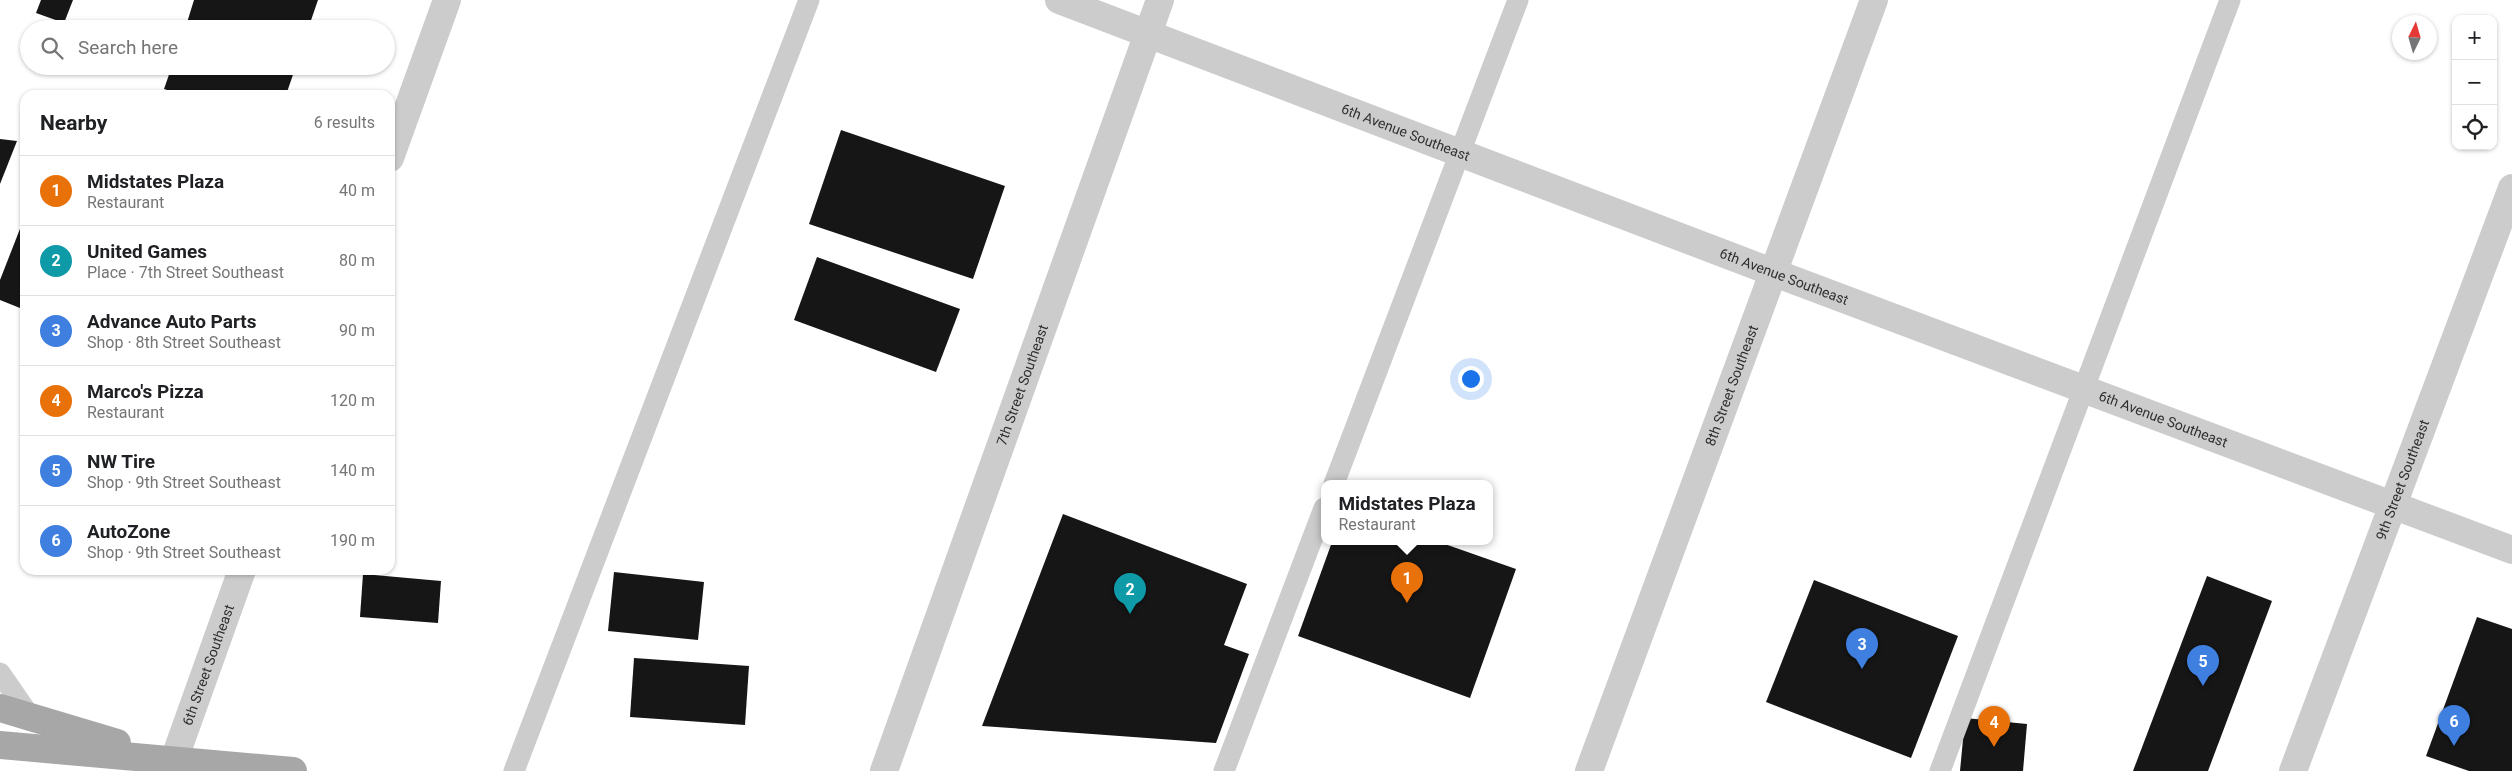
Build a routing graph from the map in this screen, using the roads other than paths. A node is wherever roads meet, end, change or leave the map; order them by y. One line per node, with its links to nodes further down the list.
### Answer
1 (447, 0): 9 (street)
2 (809, 0): 26 (lane)
3 (1059, 0): 8 (street, 6th Avenue Southeast)
4 (1160, 0): 8 (street, 7th Street Southeast)
5 (1518, 0): 10 (lane)
6 (1874, 0): 12 (street, 8th Street Southeast)
7 (2230, 0): 13 (lane)
8 (1148, 34): 10 (street, 6th Avenue Southeast); 27 (street, 7th Street Southeast)
9 (395, 144)
10 (1461, 154): 12 (street, 6th Avenue Southeast); 14 (lane)
11 (2512, 188): 15 (street, 9th Street Southeast)
12 (1772, 272): 13 (street, 6th Avenue Southeast); 29 (street, 8th Street Southeast)
13 (2085, 389): 15 (street, 6th Avenue Southeast); 30 (lane)
14 (1336, 480)
15 (2394, 505): 17 (street, 6th Avenue Southeast); 31 (street, 9th Street Southeast)
16 (1321, 516): 28 (lane)
17 (2512, 550)
18 (240, 575): 23 (street, 6th Street Southeast)
19 (0, 673): 21 (lane)
20 (0, 708): 21 (main road)
21 (31, 718): 23 (main road)
22 (0, 745): 23 (main road)
23 (174, 760): 24 (main road)
24 (203, 767): 25 (main road)
25 (293, 771)
26 (514, 771)
27 (884, 771)
28 (1224, 771)
29 (1589, 771)
30 (1940, 771)
31 (2293, 771)

